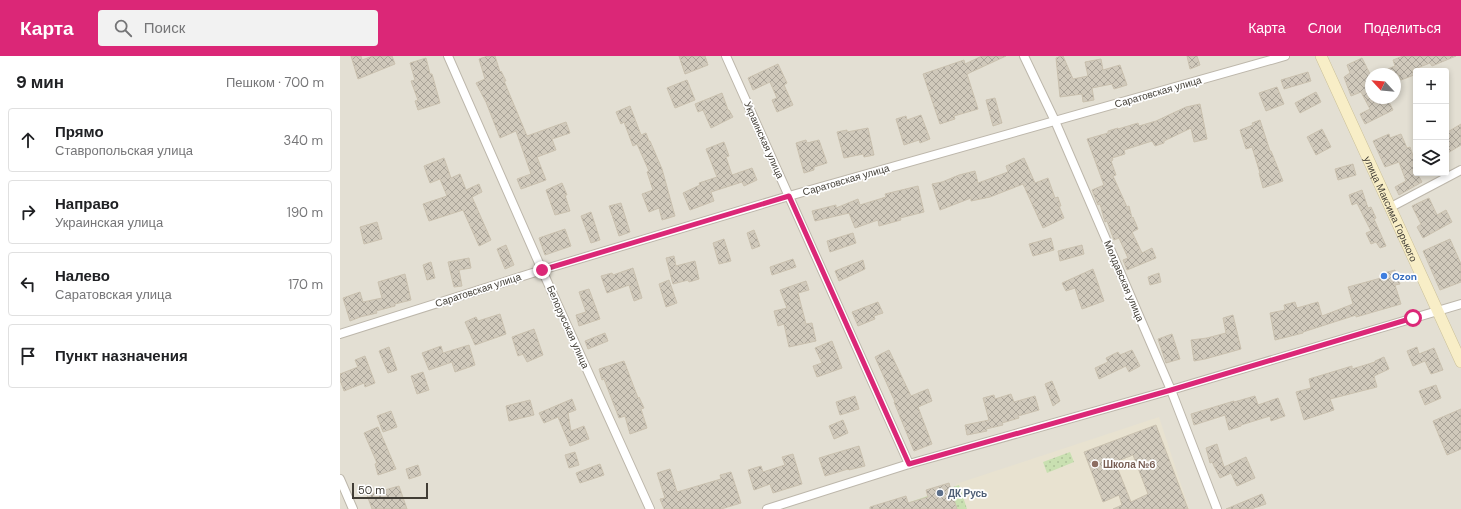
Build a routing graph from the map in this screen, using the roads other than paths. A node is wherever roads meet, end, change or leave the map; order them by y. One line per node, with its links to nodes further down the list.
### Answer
1 (448, 56): 10 (street, Белорусская улица)
2 (726, 56): 8 (street, Украинская улица)
3 (1024, 56): 6 (street, Молдавская улица)
4 (1285, 56): 6 (street, Саратовская улица)
5 (1321, 56): 9 (main road, улица Максима Горького)
6 (1055, 121): 8 (street, Саратовская улица); 15 (street, Молдавская улица)
7 (1461, 170): 9 (street)
8 (789, 196): 10 (street, Саратовская улица); 16 (street, Украинская улица)
9 (1391, 207): 12 (main road, улица Максима Горького)
10 (542, 270): 13 (street, Саратовская улица); 19 (street, Белорусская улица)
11 (1461, 304): 12 (street)
12 (1438, 311): 14 (main road, улица Максима Горького); 15 (street)
13 (340, 334)
14 (1461, 362)
15 (1171, 390): 16 (street); 21 (street, Молдавская улица)
16 (909, 464): 20 (street)
17 (340, 479): 18 (street)
18 (353, 509)
19 (650, 509)
20 (767, 509)
21 (1217, 509)

